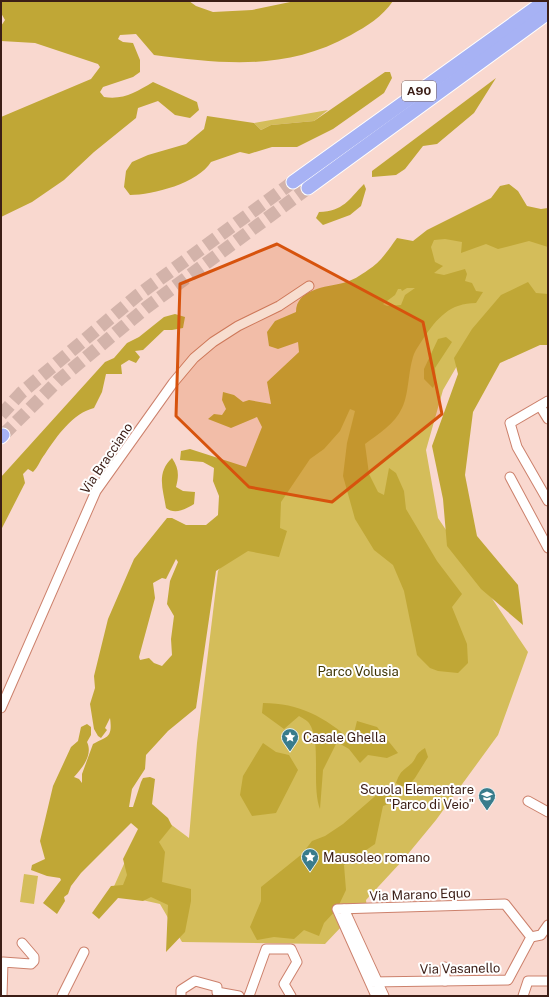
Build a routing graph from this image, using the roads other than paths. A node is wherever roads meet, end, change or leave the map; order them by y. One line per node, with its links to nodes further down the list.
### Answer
1 (545, 1): 3 (highway, A90)
2 (548, 13): 4 (highway, A90)
3 (293, 182)
4 (308, 188)
5 (309, 286): 12 (street, Via Bracciano)
6 (544, 403): 7 (street); 9 (street)
7 (548, 419)
8 (510, 477): 10 (street)
9 (548, 501)
10 (545, 535): 11 (street)
11 (548, 548)
12 (1, 708)
13 (528, 801): 14 (street)
14 (548, 812)
15 (548, 924): 16 (street)
16 (531, 938): 21 (street, Via Vasanello); 22 (street, Via Marano Equo)
17 (22, 943): 23 (street)
18 (84, 952): 24 (street)
19 (445, 967): 21 (street)
20 (548, 980): 31 (street)
21 (445, 981): 22 (street, Via Vasanello)
22 (374, 982): 29 (street); 30 (street)
23 (1, 996)
24 (62, 996)
25 (181, 996): 26 (street)
26 (239, 996)
27 (249, 996): 28 (street)
28 (291, 996)
29 (376, 996)
30 (384, 996)
31 (523, 996)

